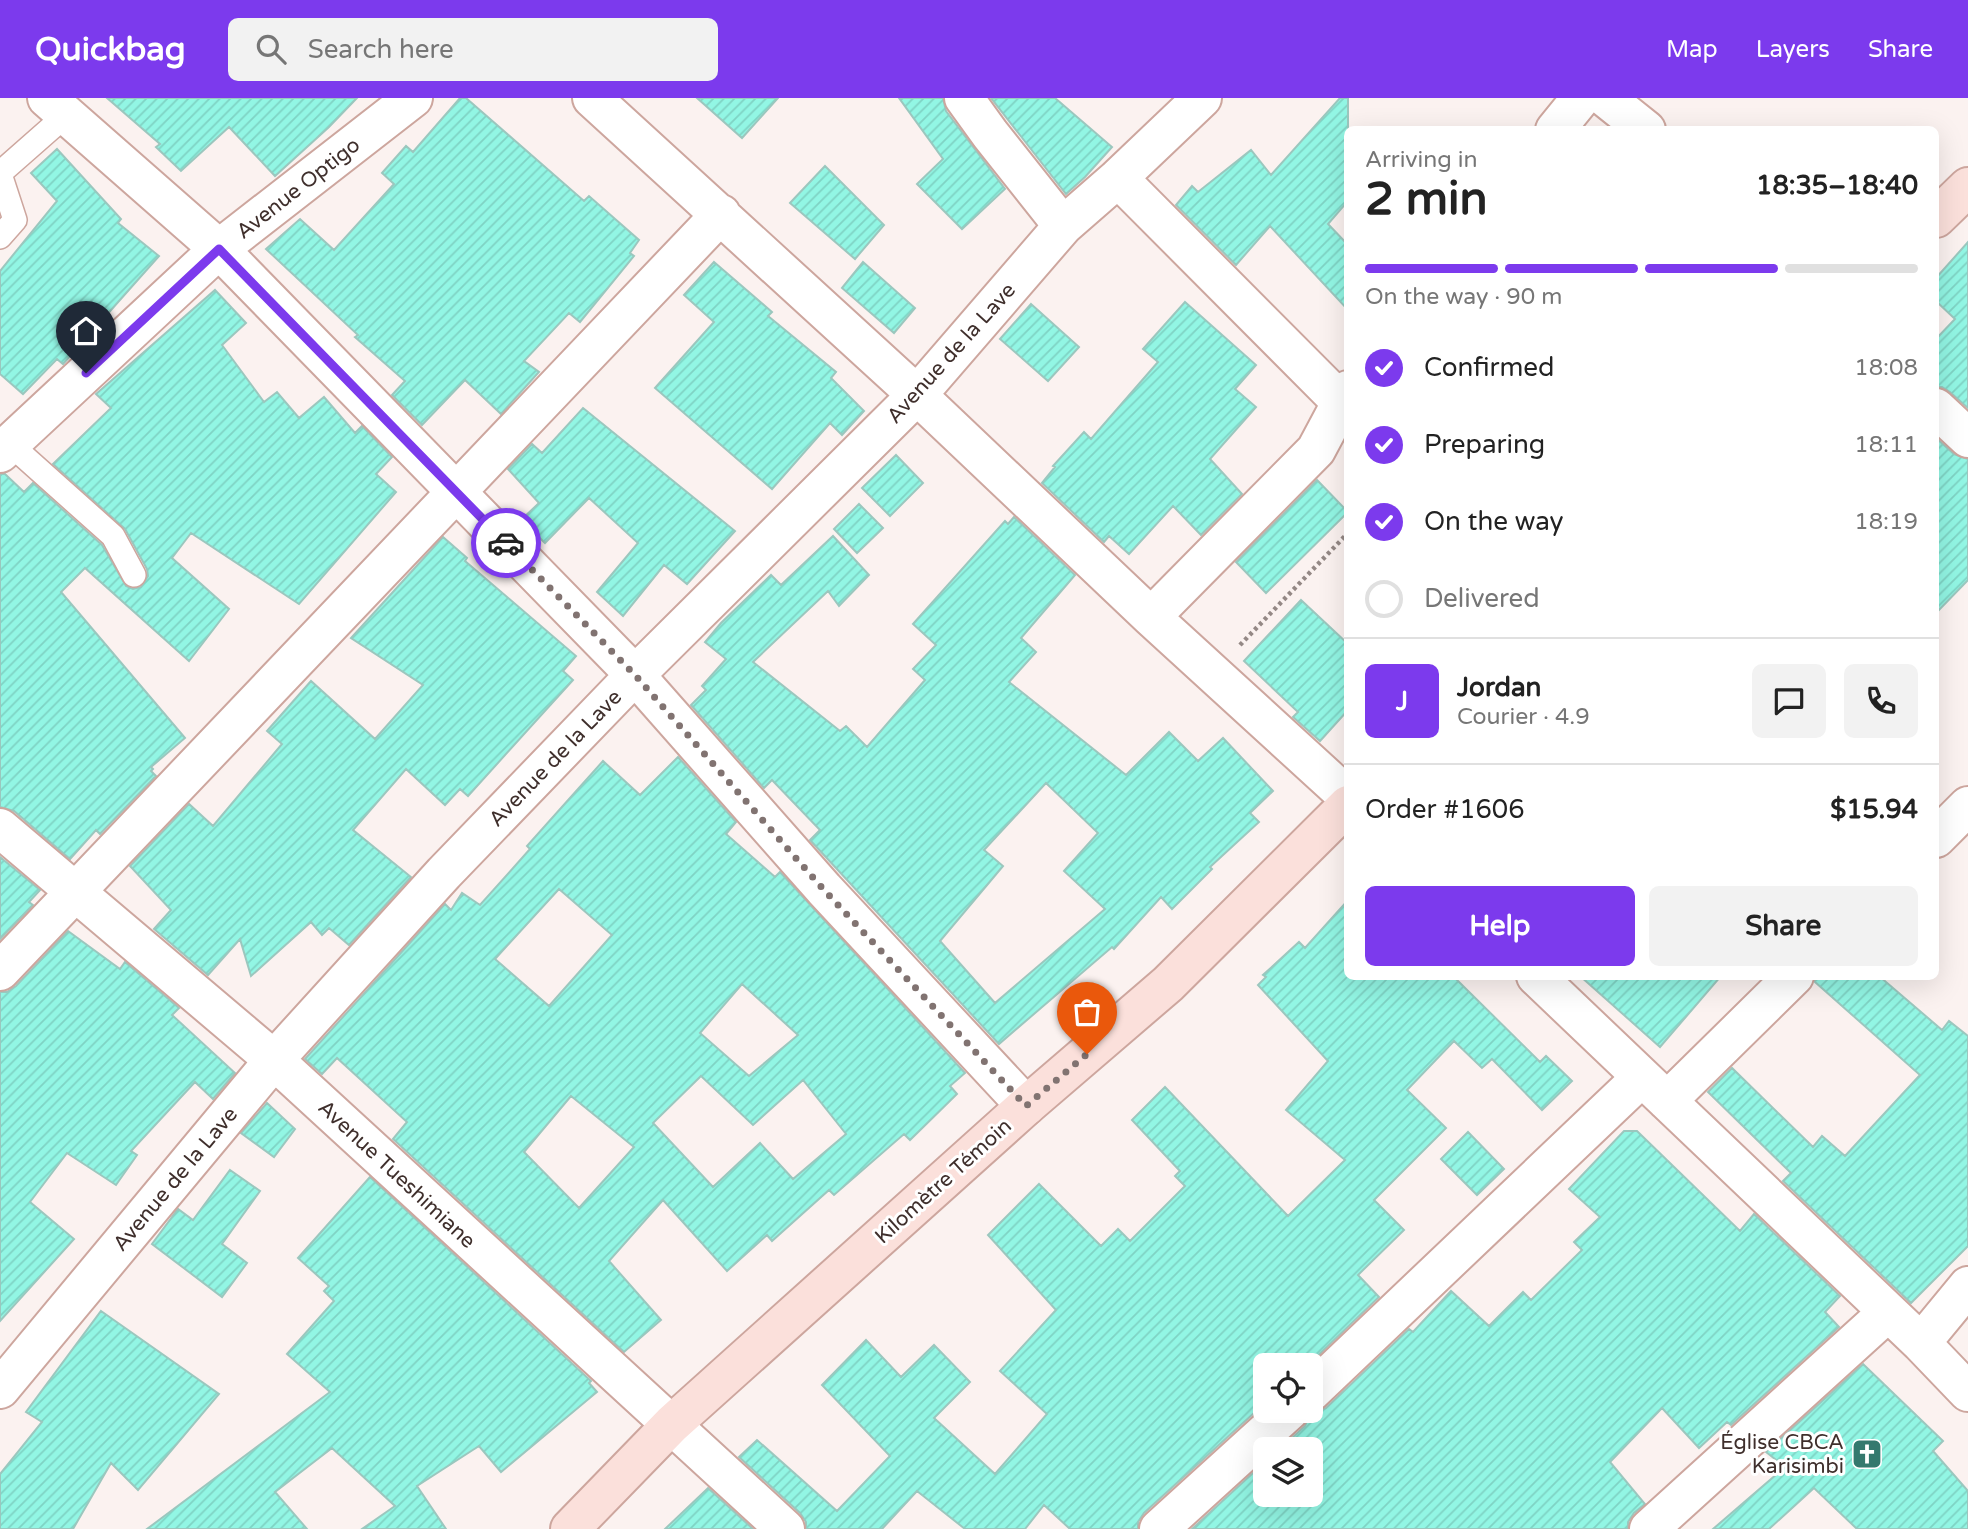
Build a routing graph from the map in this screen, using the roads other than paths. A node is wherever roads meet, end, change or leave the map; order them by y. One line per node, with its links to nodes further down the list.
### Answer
1 (413, 98): 15 (street, Avenue Optigo)
2 (592, 98): 11 (street)
3 (964, 98): 13 (street)
4 (1202, 98): 9 (street, Avenue de la Lave)
5 (1581, 98): 7 (street)
6 (56, 107): 8 (lane); 15 (street)
7 (1558, 126)
8 (0, 173): 14 (lane)
9 (1118, 178): 13 (street, Avenue de la Lave); 17 (street)
10 (1968, 187): 12 (main road)
11 (720, 214): 16 (street); 22 (street)
12 (1939, 215)
13 (1063, 226): 16 (street, Avenue de la Lave)
14 (0, 237)
15 (219, 249): 21 (street, Avenue Optigo); 22 (street)
16 (917, 395): 24 (street); 25 (street, Avenue de la Lave)
17 (1344, 399)
18 (1344, 402): 24 (street)
19 (1939, 411): 20 (street)
20 (1968, 438)
21 (5, 448): 23 (lane)
22 (456, 492): 25 (street); 31 (street)
23 (134, 575)
24 (1151, 617): 26 (street)
25 (635, 675): 35 (street, Avenue de la Lave); 37 (street)
26 (1344, 793)
27 (1968, 806): 30 (street)
28 (1344, 809): 37 (main road, Kilomètre Témoin)
29 (0, 828): 31 (street, Avenue Tueshimiane)
30 (1939, 835)
31 (75, 894): 32 (street); 35 (street, Avenue Tueshimiane)
32 (0, 971)
33 (1540, 980): 36 (street)
34 (1789, 980): 36 (street)
35 (274, 1060): 42 (street, Avenue de la Lave); 45 (street, Avenue Tueshimiane)
36 (1654, 1089): 39 (street); 41 (street)
37 (1026, 1106): 45 (main road, Kilomètre Témoin)
38 (1968, 1286): 40 (street)
39 (1887, 1312): 40 (street); 49 (street)
40 (1921, 1343): 43 (street)
41 (1323, 1381)
42 (0, 1389)
43 (1968, 1392)
44 (1276, 1423): 48 (street)
45 (672, 1424): 46 (main road, Kilomètre Témoin); 47 (street, Avenue Tueshimiane)
46 (570, 1529)
47 (785, 1529)
48 (1159, 1529)
49 (1650, 1529)

